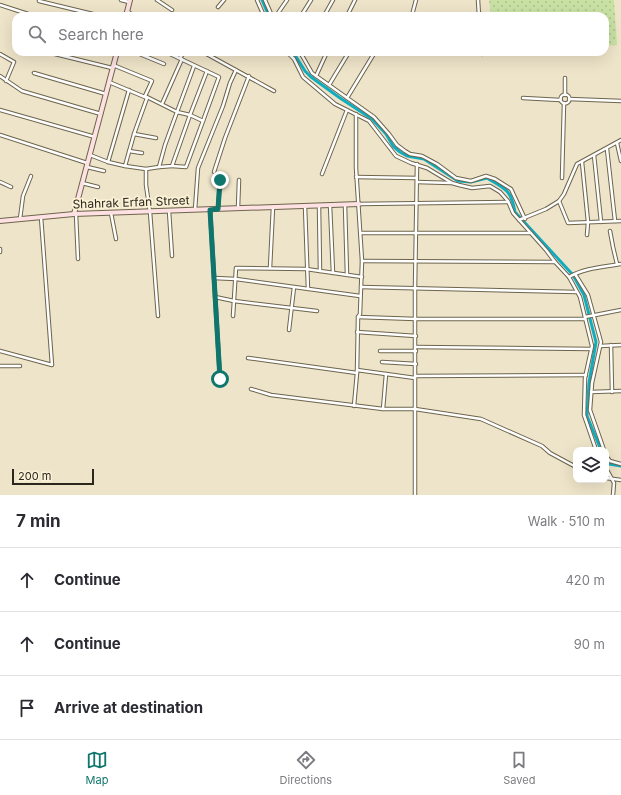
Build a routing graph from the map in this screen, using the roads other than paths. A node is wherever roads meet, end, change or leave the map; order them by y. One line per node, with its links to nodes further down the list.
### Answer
1 (121, 0): 13 (street)
2 (157, 0): 16 (street)
3 (224, 0): 15 (street)
4 (257, 0): 20 (street)
5 (265, 0): 21 (street)
6 (287, 0): 22 (street)
7 (311, 0): 23 (street)
8 (333, 0): 24 (street)
9 (355, 0): 25 (street)
10 (416, 0): 26 (street)
11 (478, 0): 27 (street)
12 (39, 1): 18 (street)
13 (130, 1): 19 (street)
14 (0, 5): 17 (street)
15 (218, 7)
16 (172, 10)
17 (22, 12)
18 (84, 12)
19 (127, 12)
20 (262, 12)
21 (270, 12)
22 (279, 12)
23 (304, 12)
24 (326, 12)
25 (349, 12)
26 (413, 12)
27 (479, 12)
28 (0, 54): 51 (street)
29 (65, 56): 43 (street)
30 (116, 56): 43 (street)
31 (145, 56): 41 (street)
32 (175, 56): 40 (street)
33 (182, 56): 40 (street)
34 (210, 56): 44 (street)
35 (291, 56): 67 (street)
36 (304, 56): 48 (street)
37 (325, 56): 48 (street)
38 (347, 56): 53 (street)
39 (373, 56): 59 (street)
40 (181, 59): 42 (street); 64 (street)
41 (164, 64)
42 (194, 66): 45 (street); 68 (street)
43 (113, 67): 52 (street); 58 (street)
44 (236, 70): 47 (street); 121 (street)
45 (207, 72): 71 (street); 73 (street)
46 (34, 73): 56 (street)
47 (249, 76): 55 (street); 96 (street)
48 (316, 76): 53 (street)
49 (0, 78): 51 (street)
50 (565, 78): 57 (street)
51 (6, 81): 69 (street)
52 (109, 82): 54 (street); 56 (street)
53 (329, 85): 59 (street)
54 (130, 90): 58 (street); 87 (street)
55 (274, 91)
56 (106, 94): 69 (street)
57 (564, 95): 61 (street); 62 (street)
58 (147, 98): 64 (street); 75 (street)
59 (347, 98): 72 (street)
60 (523, 98): 62 (street)
61 (569, 99): 63 (street); 65 (street)
62 (560, 100): 65 (street)
63 (621, 101)
64 (162, 104): 68 (street)
65 (564, 104): 101 (street)
66 (0, 110): 77 (street)
67 (347, 110): 70 (street); 97 (street)
68 (177, 112): 71 (street); 93 (street)
69 (101, 114): 77 (street)
70 (356, 114): 74 (street); 99 (street)
71 (190, 116): 73 (street); 92 (street)
72 (373, 117): 74 (street); 129 (street)
73 (202, 121): 92 (street)
74 (369, 121): 89 (street)
75 (134, 134): 78 (street); 82 (street)
76 (0, 135): 90 (street)
77 (95, 137): 85 (street)
78 (156, 138)
79 (621, 140): 80 (street)
80 (617, 143): 81 (street); 86 (street)
81 (607, 149): 84 (street); 131 (street)
82 (129, 151): 83 (street); 91 (street)
83 (142, 153)
84 (594, 154): 88 (street); 134 (street)
85 (90, 155): 87 (street); 90 (street)
86 (621, 161)
87 (108, 162): 91 (street)
88 (582, 162): 110 (street); 133 (street)
89 (417, 164): 100 (street); 107 (street)
90 (87, 165): 95 (street); 106 (street)
91 (125, 166): 94 (street)
92 (172, 166): 93 (street)
93 (159, 167): 94 (street)
94 (146, 169): 124 (street)
95 (104, 171)
96 (214, 172)
97 (322, 174)
98 (31, 176): 128 (street)
99 (356, 177): 100 (street); 114 (street)
100 (417, 178): 105 (street)
101 (562, 178)
102 (220, 180): 120 (street)
103 (239, 180): 119 (street)
104 (0, 182): 108 (street)
105 (417, 182): 107 (street); 112 (street)
106 (82, 183): 109 (street); 126 (street)
107 (452, 183): 111 (street)
108 (11, 186)
109 (98, 187)
110 (559, 201): 129 (street); 133 (street)
111 (508, 202): 112 (street); 129 (street)
112 (417, 203): 114 (street); 137 (street)
113 (345, 204): 114 (street, Shahrak Erfan Street); 116 (street, Shahrak Erfan Street); 154 (street)
114 (359, 204): 136 (street)
115 (319, 205): 116 (street, Shahrak Erfan Street); 117 (street, Shahrak Erfan Street); 151 (street)
116 (330, 205): 152 (street)
117 (305, 206): 118 (street, Shahrak Erfan Street); 150 (street)
118 (273, 207): 119 (street, Shahrak Erfan Street); 149 (street)
119 (238, 208): 120 (street, Shahrak Erfan Street)
120 (218, 209): 122 (street, Shahrak Erfan Street)
121 (195, 210): 122 (street, Shahrak Erfan Street); 123 (street, Shahrak Erfan Street)
122 (210, 210): 157 (street)
123 (169, 211): 124 (street, Shahrak Erfan Street); 143 (street)
124 (150, 212): 125 (street, Shahrak Erfan Street); 171 (street)
125 (112, 213): 126 (street, Shahrak Erfan Street); 140 (street)
126 (75, 214): 127 (street, Shahrak Erfan Street); 144 (street)
127 (41, 217): 128 (street, Shahrak Erfan Street); 184 (street)
128 (20, 220): 130 (street, Shahrak Erfan Street)
129 (522, 220): 138 (street)
130 (0, 221)
131 (615, 221): 132 (street); 134 (street)
132 (621, 221)
133 (588, 222): 134 (street); 139 (street)
134 (601, 222)
135 (610, 230): 148 (street)
136 (360, 233): 137 (street); 145 (street)
137 (417, 233): 138 (street); 146 (street)
138 (530, 233): 147 (street)
139 (587, 235)
140 (116, 239)
141 (0, 249): 142 (street)
142 (0, 252)
143 (172, 256)
144 (78, 259)
145 (362, 260): 146 (street); 155 (street)
146 (416, 261): 147 (street); 162 (street)
147 (555, 262): 156 (street)
148 (619, 264): 153 (street)
149 (270, 268): 150 (street); 158 (street)
150 (306, 269): 151 (street); 161 (street)
151 (320, 271): 152 (street)
152 (333, 273): 154 (street)
153 (576, 274): 156 (street); 170 (street)
154 (347, 275): 155 (street)
155 (362, 277): 160 (street)
156 (570, 277): 163 (street)
157 (214, 278): 158 (street); 165 (street)
158 (236, 279): 159 (street); 166 (street)
159 (294, 287): 161 (street); 167 (street)
160 (361, 287): 162 (street); 164 (street)
161 (308, 289): 164 (street)
162 (415, 289): 163 (street); 174 (street)
163 (576, 292): 175 (street)
164 (360, 296): 173 (street)
165 (215, 297): 166 (street); 196 (street)
166 (234, 301): 167 (street); 172 (street)
167 (292, 308): 169 (street); 176 (street)
168 (621, 310): 170 (street)
169 (317, 311)
170 (594, 315): 175 (street); 181 (street)
171 (158, 316)
172 (234, 316)
173 (358, 317): 174 (street); 177 (street)
174 (416, 318): 175 (street); 178 (street)
175 (585, 318): 183 (street)
176 (289, 330)
177 (357, 332): 178 (street); 192 (street)
178 (416, 336): 182 (street)
179 (611, 345): 180 (street); 181 (street); 200 (street)
180 (621, 345)
181 (600, 346): 199 (street)
182 (416, 347): 183 (street); 186 (street)
183 (591, 348): 194 (street)
184 (0, 351)
185 (380, 351): 186 (street)
186 (416, 351): 189 (street)
187 (248, 358): 192 (street)
188 (382, 362): 189 (street)
189 (416, 364): 195 (street)
190 (0, 366): 191 (street)
191 (20, 366)
192 (357, 371): 193 (street); 201 (street)
193 (386, 374): 195 (street); 202 (street)
194 (586, 376): 195 (street); 204 (street)
195 (416, 377): 203 (street)
196 (220, 379)
197 (251, 389): 201 (street)
198 (621, 391): 200 (street)
199 (591, 392): 200 (street); 205 (street)
200 (612, 392)
201 (354, 406): 202 (street)
202 (383, 409): 203 (street)
203 (415, 409): 208 (street); 213 (street)
204 (595, 447)
205 (603, 447)
206 (609, 460): 207 (street)
207 (621, 464)
208 (573, 465)
209 (609, 473): 211 (street)
210 (609, 478): 211 (street)
211 (613, 479): 212 (street); 214 (street)
212 (621, 480)
213 (415, 495)
214 (613, 495)

